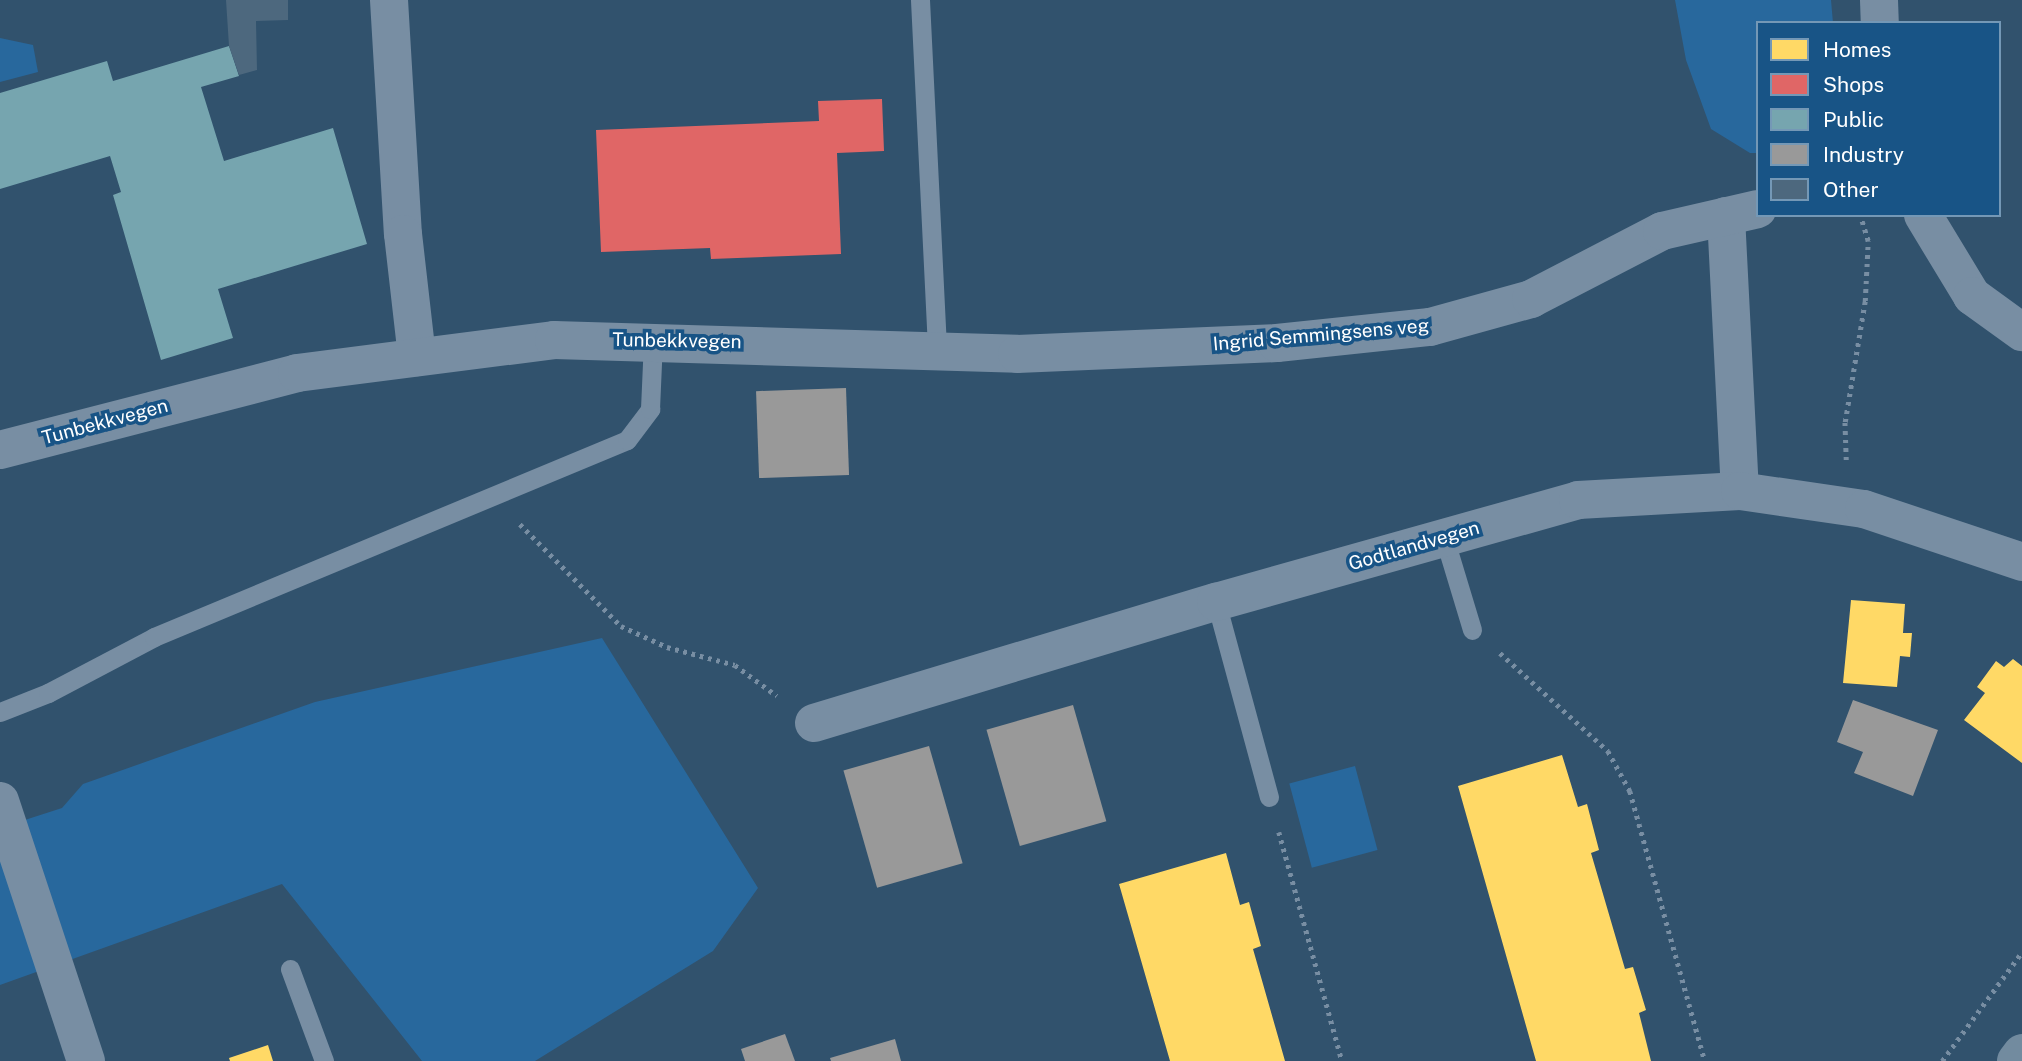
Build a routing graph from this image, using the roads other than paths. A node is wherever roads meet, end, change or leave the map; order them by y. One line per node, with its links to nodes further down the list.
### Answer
1 (389, 0): 10 (street)
2 (920, 0): 9 (lane)
3 (1879, 0): 4 (street)
4 (1880, 21)
5 (1742, 213): 9 (street, Ingrid Semmingsens veg); 12 (street, Ingrid Semmingsens veg)
6 (1924, 217): 7 (street)
7 (2019, 320)
8 (653, 339): 9 (street, Tunbekkvegen); 10 (street, Tunbekkvegen); 17 (lane)
9 (937, 348)
10 (417, 356): 11 (street, Tunbekkvegen)
11 (0, 450)
12 (1740, 491): 13 (street, Godtlandvegen); 14 (street, Godtlandvegen)
13 (1444, 537): 15 (street, Godtlandvegen); 16 (lane)
14 (2022, 562)
15 (1216, 602): 18 (street, Godtlandvegen); 19 (lane)
16 (1472, 630)
17 (0, 712)
18 (814, 723)
19 (1269, 797)
20 (0, 801): 23 (street)
21 (290, 969): 24 (lane)
22 (2022, 1053): 25 (main road)
23 (86, 1061)
24 (324, 1061)
25 (2016, 1061)

